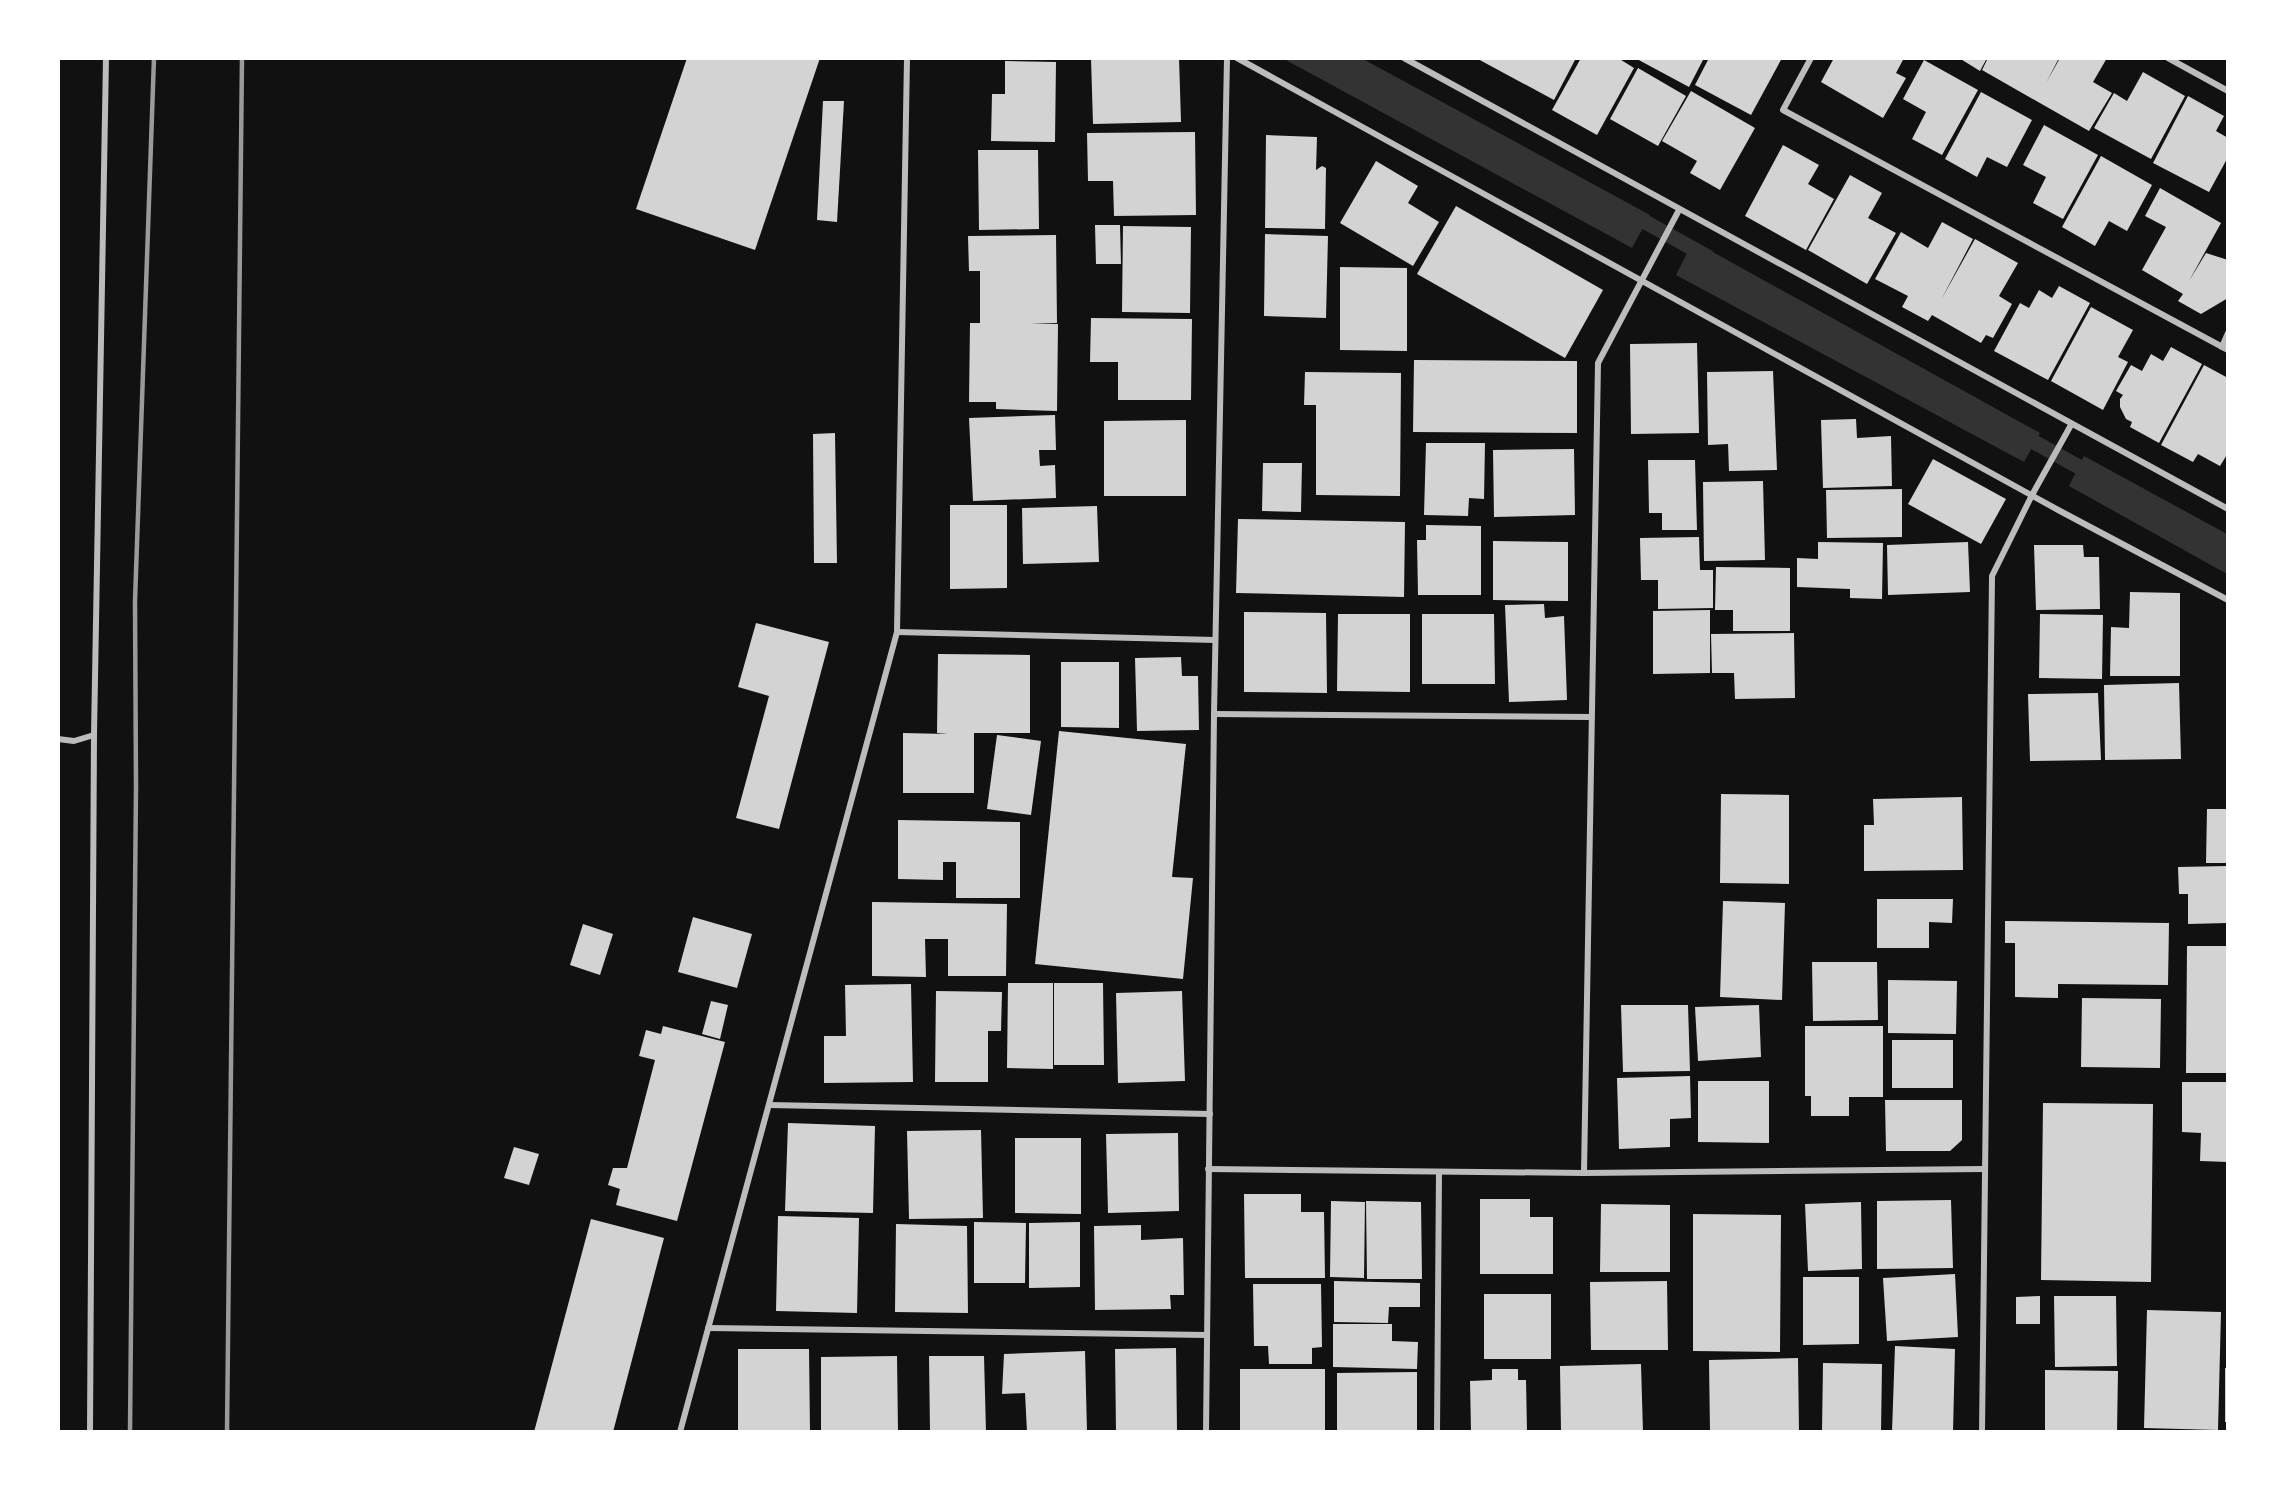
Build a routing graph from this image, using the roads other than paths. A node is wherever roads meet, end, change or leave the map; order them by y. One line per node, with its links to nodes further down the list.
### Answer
1 (106, 58): 21 (street)
2 (907, 58): 17 (street)
3 (1227, 58): 18 (street)
4 (1237, 58): 10 (street)
5 (1404, 58): 9 (street)
6 (1810, 58): 12 (street)
7 (2168, 58): 8 (street)
8 (2228, 91)
9 (1679, 210): 10 (street); 13 (street)
10 (1641, 282): 14 (street); 20 (street)
11 (2228, 333): 12 (street)
12 (2225, 348)
13 (2071, 425): 14 (street); 15 (street)
14 (2032, 495): 16 (street); 25 (street)
15 (2228, 509)
16 (2228, 600)
17 (897, 632): 18 (street); 23 (street)
18 (1215, 640): 19 (street)
19 (1214, 714): 20 (street); 24 (street)
20 (1591, 717): 28 (street)
21 (94, 735): 22 (street); 31 (street)
22 (58, 739)
23 (769, 1106): 24 (street); 29 (street)
24 (1210, 1114): 26 (street)
25 (1985, 1168): 28 (street); 35 (street)
26 (1208, 1169): 27 (street); 30 (street)
27 (1439, 1172): 28 (street); 34 (street)
28 (1584, 1173)
29 (708, 1328): 30 (street); 32 (street)
30 (1207, 1335): 33 (street)
31 (90, 1431)
32 (680, 1431)
33 (1206, 1431)
34 (1437, 1431)
35 (1982, 1431)

